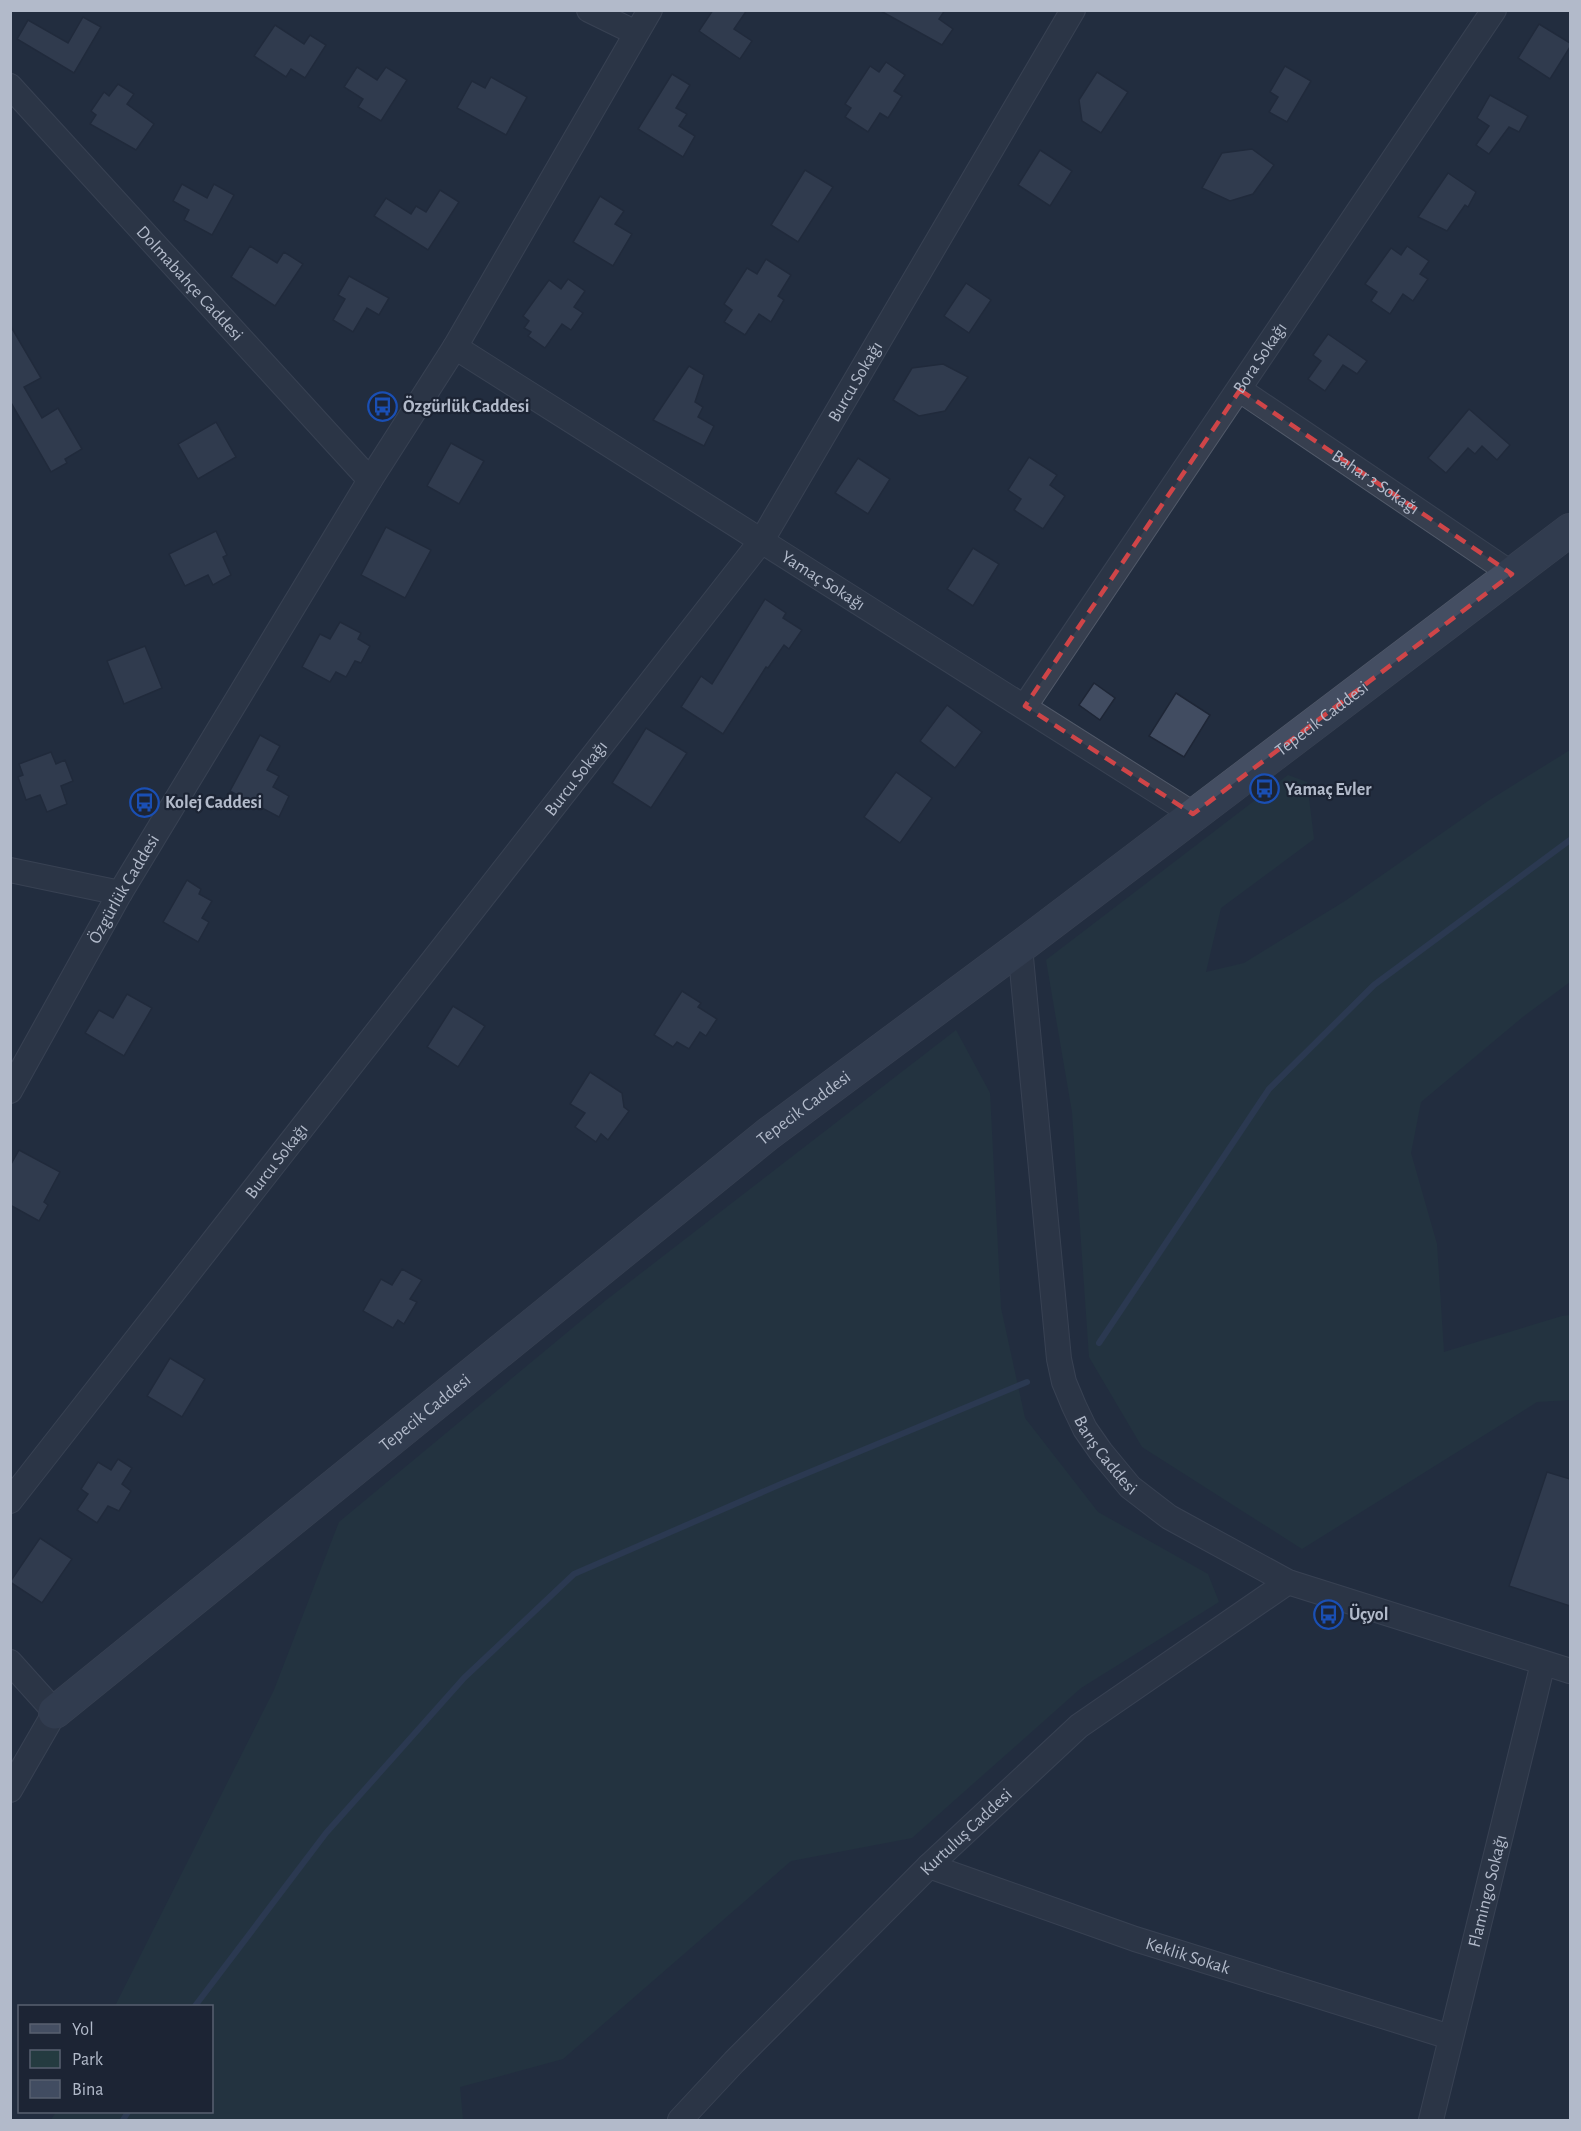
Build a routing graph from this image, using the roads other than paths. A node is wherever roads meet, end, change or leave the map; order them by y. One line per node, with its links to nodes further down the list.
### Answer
1 (589, 10): 5 (street)
2 (650, 10): 5 (street, Özgürlük Caddesi)
3 (1073, 10): 11 (street, Burcu Sokağı)
4 (1494, 10): 8 (street, Bora Sokağı)
5 (636, 33): 7 (street, Özgürlük Caddesi)
6 (10, 86): 9 (street, Dolmabahçe Caddesi)
7 (455, 347): 9 (street, Özgürlük Caddesi); 11 (street, Yamaç Sokağı)
8 (1240, 390): 12 (street, Bahar 3 Sokağı); 13 (street, Bora Sokağı)
9 (370, 480): 16 (street, Özgürlük Caddesi)
10 (1570, 530): 12 (street, Tepecik Caddesi)
11 (762, 540): 13 (street, Yamaç Sokağı); 19 (street, Burcu Sokağı)
12 (1512, 574): 14 (street, Tepecik Caddesi)
13 (1025, 706): 14 (street, Yamaç Sokağı)
14 (1193, 814): 17 (street, Tepecik Caddesi)
15 (10, 870): 16 (street)
16 (120, 893): 18 (street, Özgürlük Caddesi)
17 (1020, 947): 20 (street, Barış Caddesi); 24 (street, Tepecik Caddesi)
18 (10, 1091)
19 (10, 1501)
20 (1288, 1582): 22 (street, Barış Caddesi); 26 (street, Kurtuluş Caddesi)
21 (10, 1662): 24 (street)
22 (1543, 1663): 23 (street, Barış Caddesi); 27 (street, Flamingo Sokağı)
23 (1570, 1671)
24 (55, 1712): 25 (street)
25 (10, 1790)
26 (929, 1866): 27 (street, Keklik Sokak); 28 (street, Kurtuluş Caddesi)
27 (1450, 2037): 29 (street, Flamingo Sokağı)
28 (680, 2121)
29 (1431, 2121)

